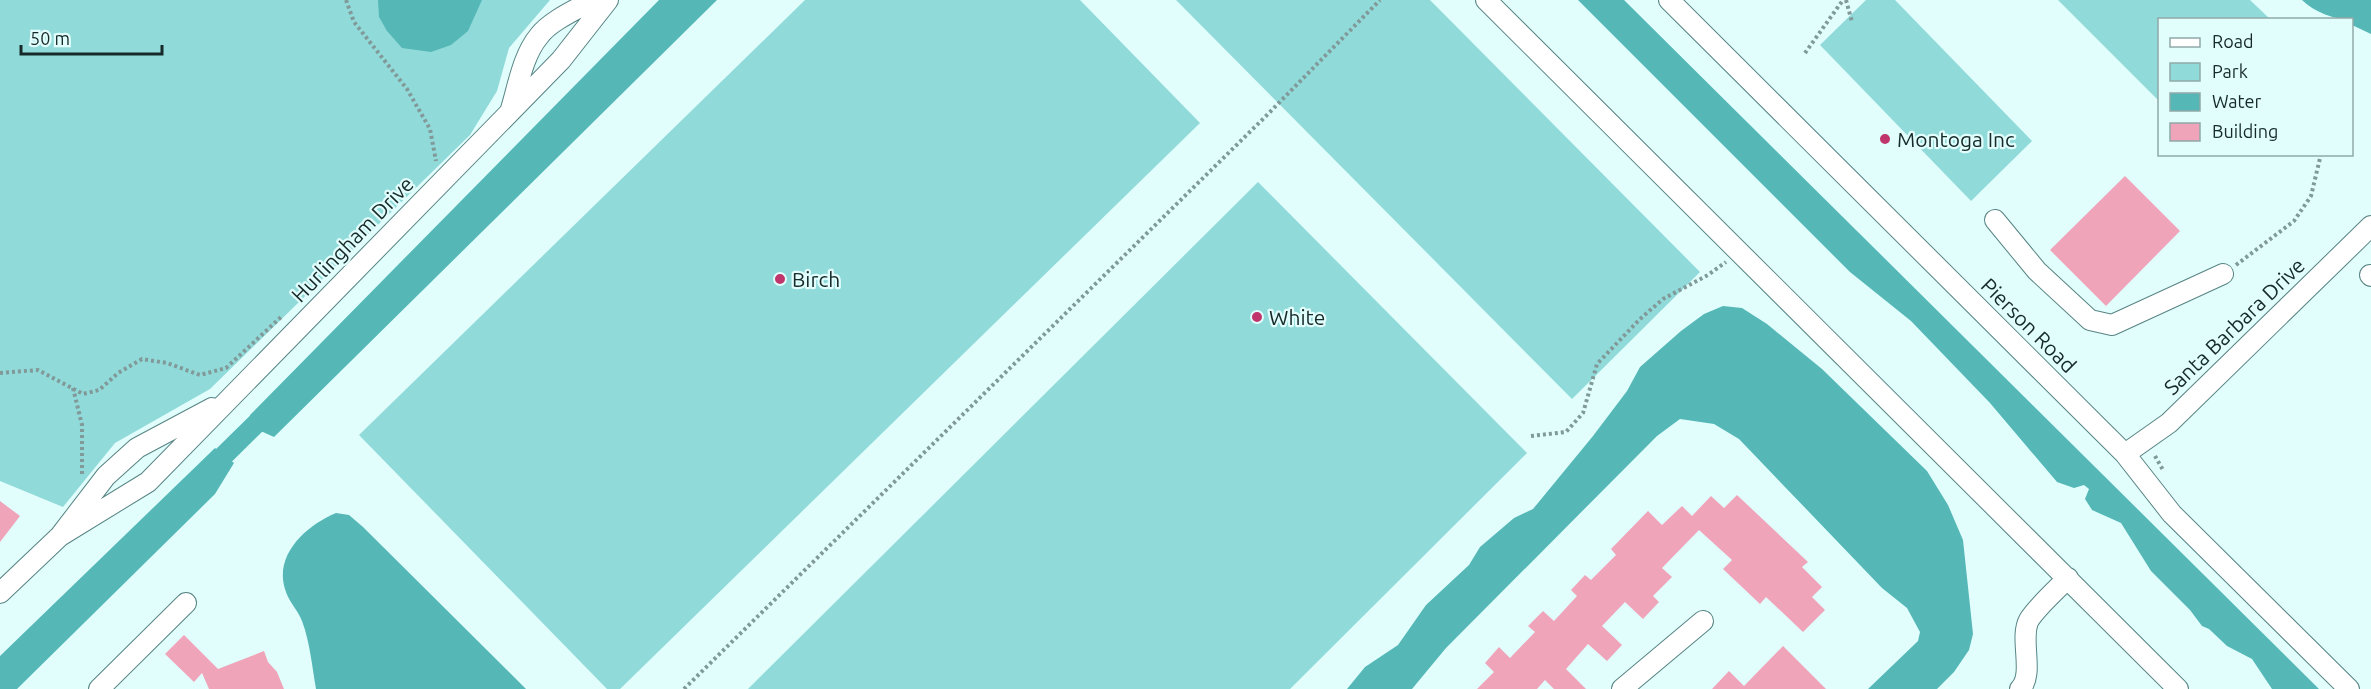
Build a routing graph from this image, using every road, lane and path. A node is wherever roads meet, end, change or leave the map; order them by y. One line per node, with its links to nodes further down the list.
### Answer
1 (346, 0): 12 (path)
2 (593, 0): 10 (street, Hurlingham Drive)
3 (608, 0): 10 (street, Hurlingham Drive)
4 (1380, 0): 30 (path)
5 (1486, 0): 15 (street)
6 (1669, 0): 22 (street, Pierson Road)
7 (1844, 0): 8 (path); 9 (path)
8 (1852, 22)
9 (1804, 53)
10 (510, 112): 20 (street, Hurlingham Drive)
11 (2321, 156): 16 (path)
12 (436, 164)
13 (1995, 220): 16 (street)
14 (2371, 226): 22 (street, Santa Barbara Drive)
15 (1738, 252): 21 (path); 25 (street)
16 (2223, 274)
17 (288, 309): 19 (path)
18 (0, 373): 19 (path)
19 (72, 388): 23 (path)
20 (229, 399): 24 (street, Hurlingham Drive); 24 (street, Hurlingham Drive)
21 (1531, 436)
22 (2125, 454): 34 (street, Pierson Road)
23 (82, 477)
24 (60, 536): 26 (street, Hurlingham Drive)
25 (2068, 578): 32 (street); 33 (street)
26 (0, 593)
27 (186, 603): 29 (street)
28 (1703, 621): 31 (street)
29 (99, 689)
30 (684, 689)
31 (1622, 689)
32 (2020, 689)
33 (2178, 689)
34 (2349, 689)

